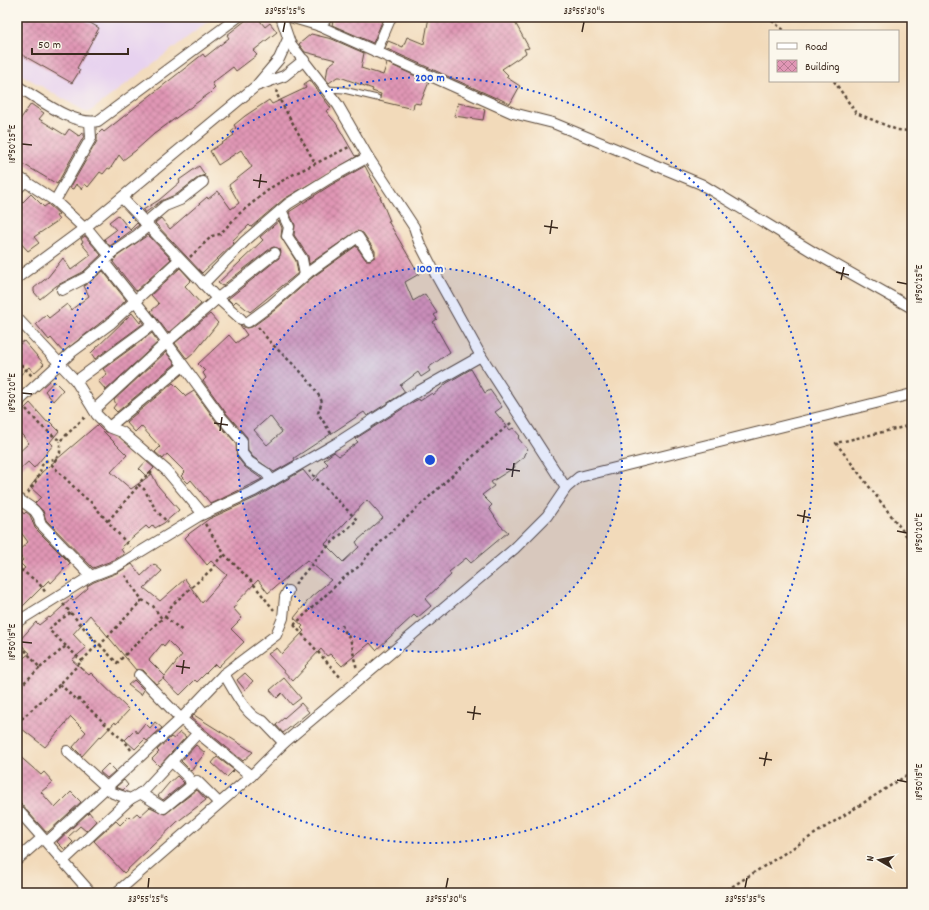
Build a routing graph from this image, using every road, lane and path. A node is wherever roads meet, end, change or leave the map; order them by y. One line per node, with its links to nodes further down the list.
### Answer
1 (238, 17): 18 (street)
2 (281, 17): 9 (street)
3 (290, 17): 7 (street)
4 (328, 17): 7 (street)
5 (390, 17): 10 (street)
6 (767, 17): 8 (path)
7 (320, 26): 10 (street)
8 (784, 30)
9 (288, 39): 11 (street); 15 (street)
10 (376, 52): 41 (street)
11 (304, 60): 12 (street); 16 (street)
12 (277, 79): 15 (street); 22 (path)
13 (835, 82): 19 (path)
14 (17, 86): 18 (street)
15 (256, 86): 26 (street)
16 (327, 89): 17 (lane); 20 (street)
17 (377, 98)
18 (90, 122): 27 (street)
19 (912, 131)
20 (359, 142): 21 (street); 22 (path)
21 (368, 157): 28 (street); 46 (street)
22 (315, 163): 34 (path)
23 (21, 178): 25 (street); 27 (street)
24 (203, 182): 29 (street)
25 (17, 189)
26 (122, 198): 29 (street); 30 (street)
27 (55, 201): 30 (street)
28 (281, 210): 35 (street); 37 (street)
29 (146, 224): 33 (street); 34 (street)
30 (85, 227): 33 (street); 36 (street)
31 (275, 253): 39 (street)
32 (369, 254): 35 (street)
33 (106, 258): 38 (street); 40 (street)
34 (182, 261): 37 (street); 40 (street)
35 (305, 275): 43 (street)
36 (17, 278)
37 (203, 284): 39 (street)
38 (62, 290)
39 (218, 298): 43 (street); 45 (street)
40 (136, 302): 44 (street); 48 (street)
41 (912, 308)
42 (17, 318): 48 (street)
43 (244, 320): 59 (path)
44 (152, 325): 45 (street); 50 (street)
45 (166, 343): 49 (street); 54 (street)
46 (481, 356): 55 (street); 59 (street)
47 (17, 360): 51 (path)
48 (61, 364): 50 (street); 51 (street)
49 (183, 366): 57 (street); 63 (street)
50 (76, 381): 54 (street)
51 (39, 384): 53 (street)
52 (912, 394): 65 (street)
53 (18, 405): 58 (path)
54 (94, 409): 57 (street); 58 (path)
55 (520, 416): 65 (street); 83 (path)
56 (912, 425): 70 (path)
57 (109, 427): 62 (street)
58 (60, 441): 60 (path)
59 (337, 442): 61 (street)
60 (56, 459): 66 (path); 68 (path)
61 (302, 464): 63 (street); 76 (path)
62 (160, 465): 64 (path); 67 (street)
63 (272, 481): 67 (street)
64 (139, 485): 68 (path); 69 (path)
65 (566, 488): 92 (street)
66 (18, 499): 75 (street)
67 (203, 514): 69 (street)
68 (108, 521): 71 (path)
69 (170, 536): 71 (street)
70 (912, 543)
71 (136, 555): 74 (street)
72 (225, 555): 79 (path)
73 (17, 564): 78 (path)
74 (117, 566): 75 (street); 77 (path)
75 (91, 576): 78 (street)
76 (288, 592): 90 (street)
77 (142, 600): 80 (path); 86 (path)
78 (52, 602): 81 (street)
79 (165, 617): 80 (path); 84 (path)
80 (162, 619): 86 (path)
81 (17, 622)
82 (342, 624): 92 (path)
83 (294, 625)
84 (184, 632)
85 (17, 641): 89 (path)
86 (99, 644): 87 (path); 88 (path)
87 (66, 646): 88 (path); 89 (path)
88 (82, 661): 93 (path)
89 (40, 668): 94 (path)
90 (224, 674): 95 (street); 98 (street)
91 (139, 675): 95 (street)
92 (362, 677): 98 (street)
93 (60, 684): 96 (path); 100 (path)
94 (17, 689)
95 (181, 719): 97 (street); 100 (street)
96 (17, 722)
97 (198, 733): 101 (street); 103 (street)
98 (284, 743): 103 (street)
99 (67, 751): 105 (street)
100 (137, 758): 105 (street)
101 (172, 762): 104 (street); 106 (street)
102 (912, 772): 115 (path)
103 (251, 776): 108 (street)
104 (191, 785): 106 (street); 108 (street)
105 (106, 788): 107 (street); 110 (street)
106 (140, 793): 107 (street)
107 (130, 799): 112 (street)
108 (219, 803): 114 (street)
109 (17, 809): 110 (street)
110 (44, 840): 111 (street); 112 (street)
111 (17, 860)
112 (63, 861): 113 (street)
113 (91, 893)
114 (116, 893)
115 (722, 893)

